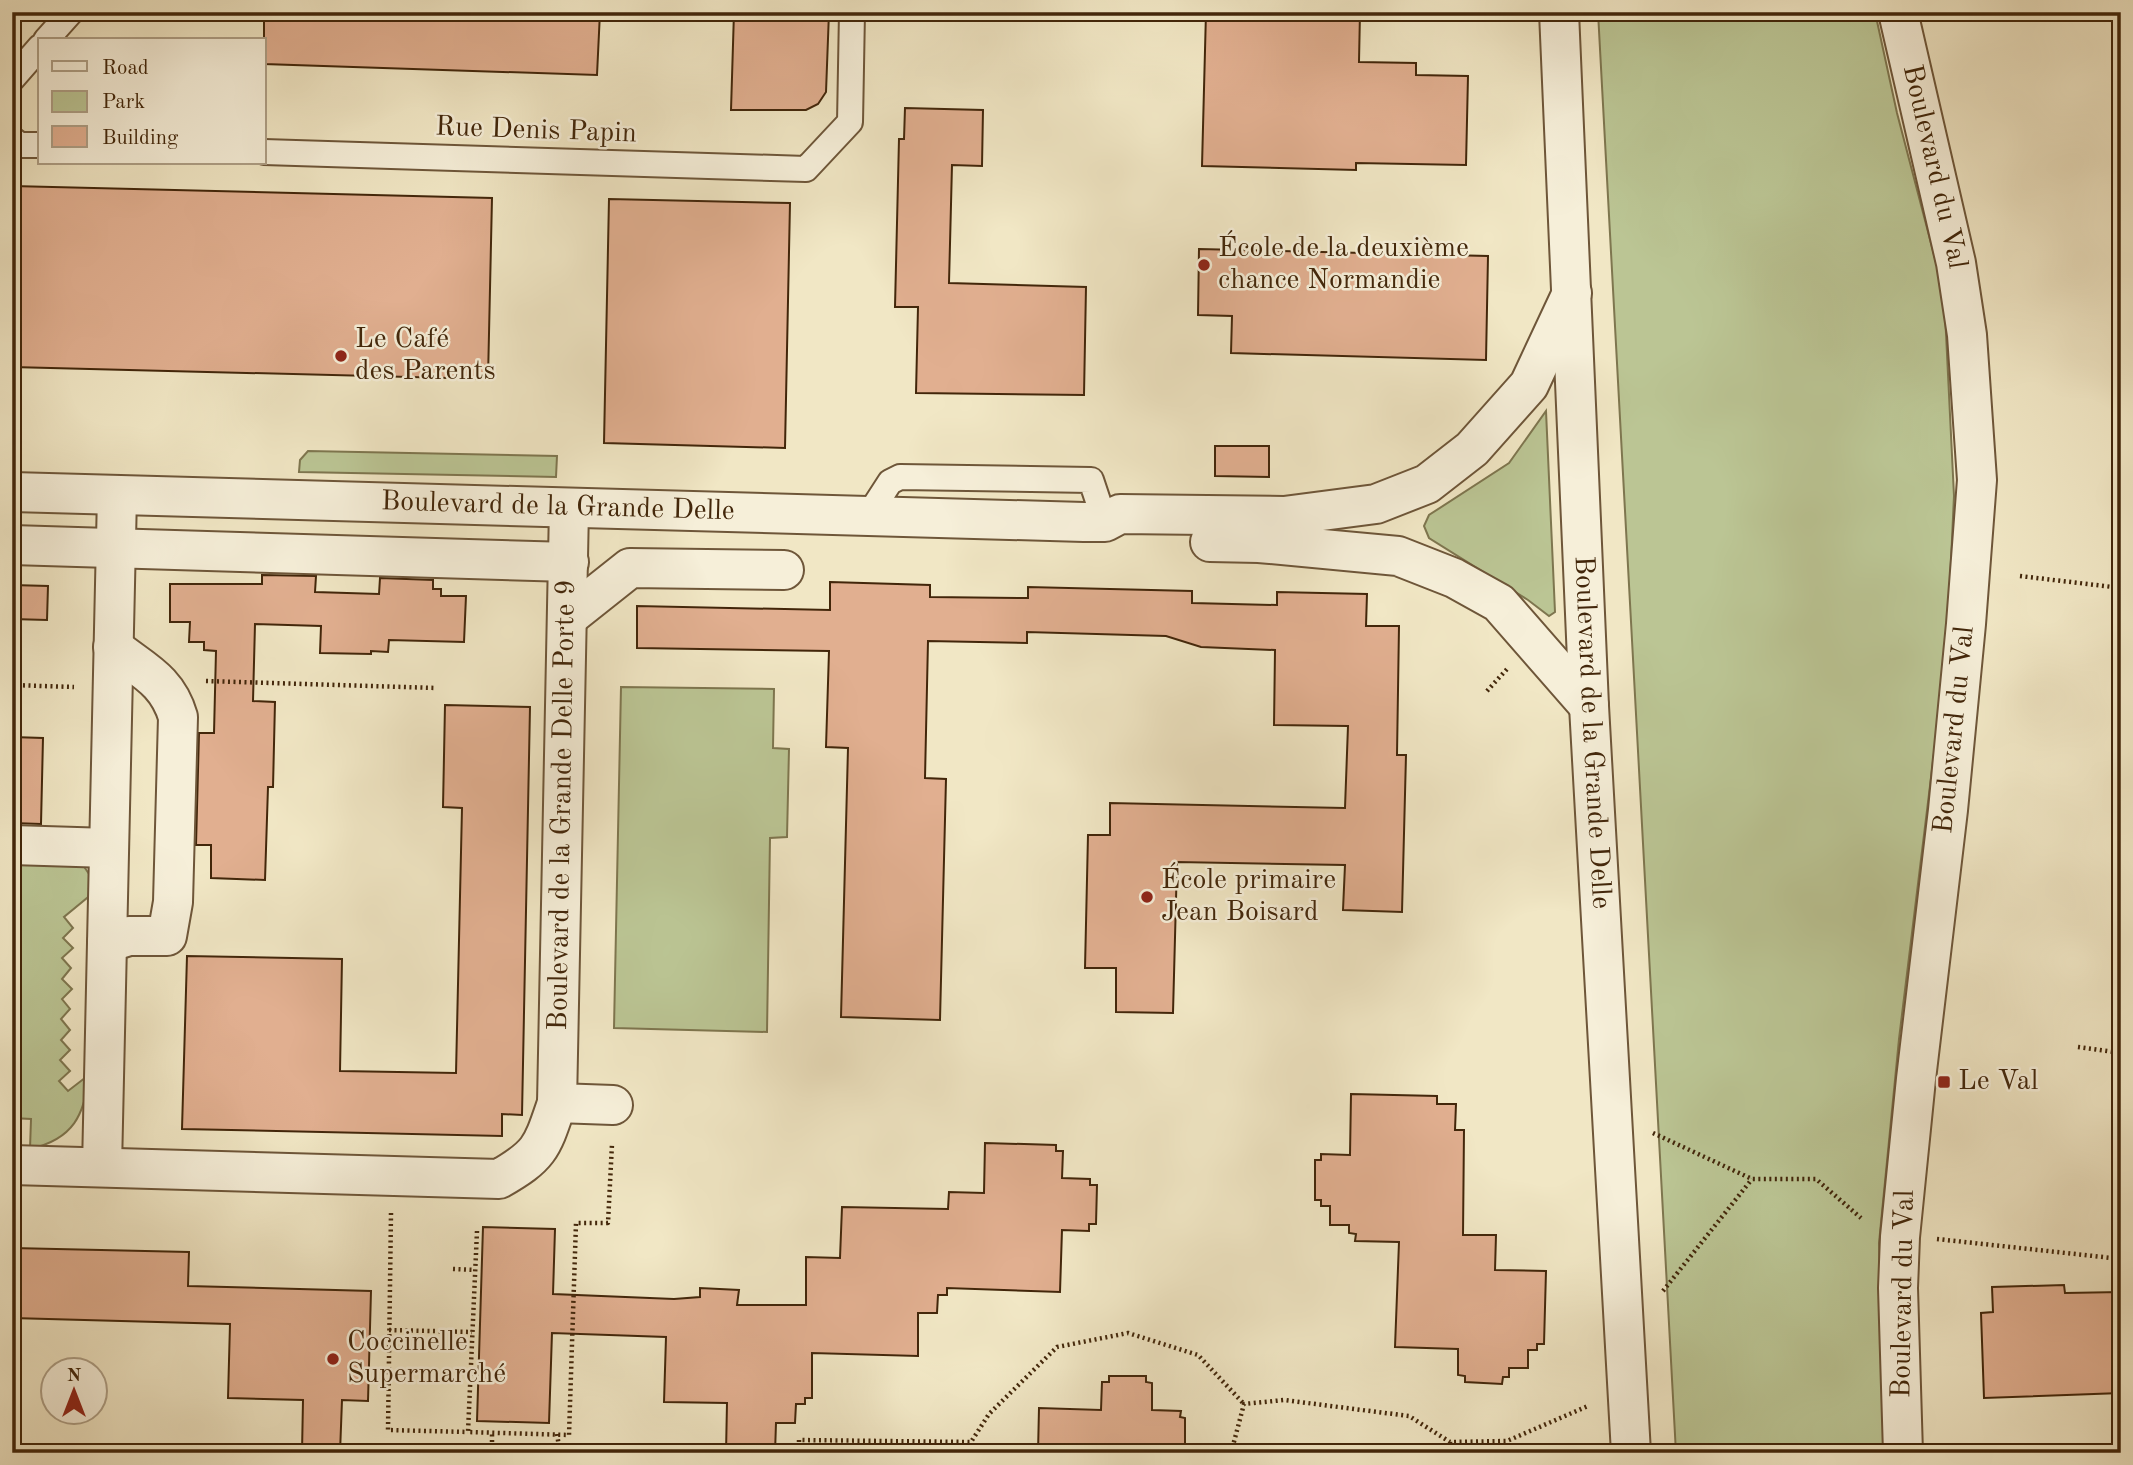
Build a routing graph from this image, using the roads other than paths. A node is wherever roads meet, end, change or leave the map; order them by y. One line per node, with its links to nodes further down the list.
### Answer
1 (71, 12): 5 (lane)
2 (852, 12): 10 (lane, Rue Denis Papin)
3 (1559, 12): 11 (street, Boulevard de la Grande Delle)
4 (1898, 12): 31 (street, Boulevard du Val)
5 (48, 38)
6 (38, 49): 7 (lane)
7 (12, 79)
8 (12, 139): 9 (lane)
9 (38, 145)
10 (266, 152)
11 (1572, 293): 15 (street, Boulevard de la Grande Delle); 22 (street, Boulevard de la Grande Delle)
12 (12, 492): 13 (street, Boulevard de la Grande Delle)
13 (117, 495): 14 (street, Boulevard de la Grande Delle); 17 (street)
14 (569, 508): 15 (street, Boulevard de la Grande Delle); 18 (street, Boulevard de la Grande Delle Porte 9)
15 (1105, 522): 22 (street)
16 (12, 545): 17 (street)
17 (115, 548): 18 (street); 21 (street)
18 (569, 562): 20 (street, Boulevard de la Grande Delle Porte 9)
19 (784, 570): 20 (street)
20 (567, 618): 26 (street, Boulevard de la Grande Delle Porte 9)
21 (113, 647): 24 (street); 25 (street)
22 (1589, 706): 30 (street, Boulevard de la Grande Delle)
23 (12, 845): 24 (street)
24 (109, 848): 25 (street)
25 (107, 943): 29 (street)
26 (557, 1103): 27 (street); 29 (street, Boulevard de la Grande Delle Porte 9)
27 (613, 1118)
28 (12, 1165): 29 (street, Boulevard de la Grande Delle Porte 9)
29 (102, 1167)
30 (1631, 1453)
31 (1903, 1453)

